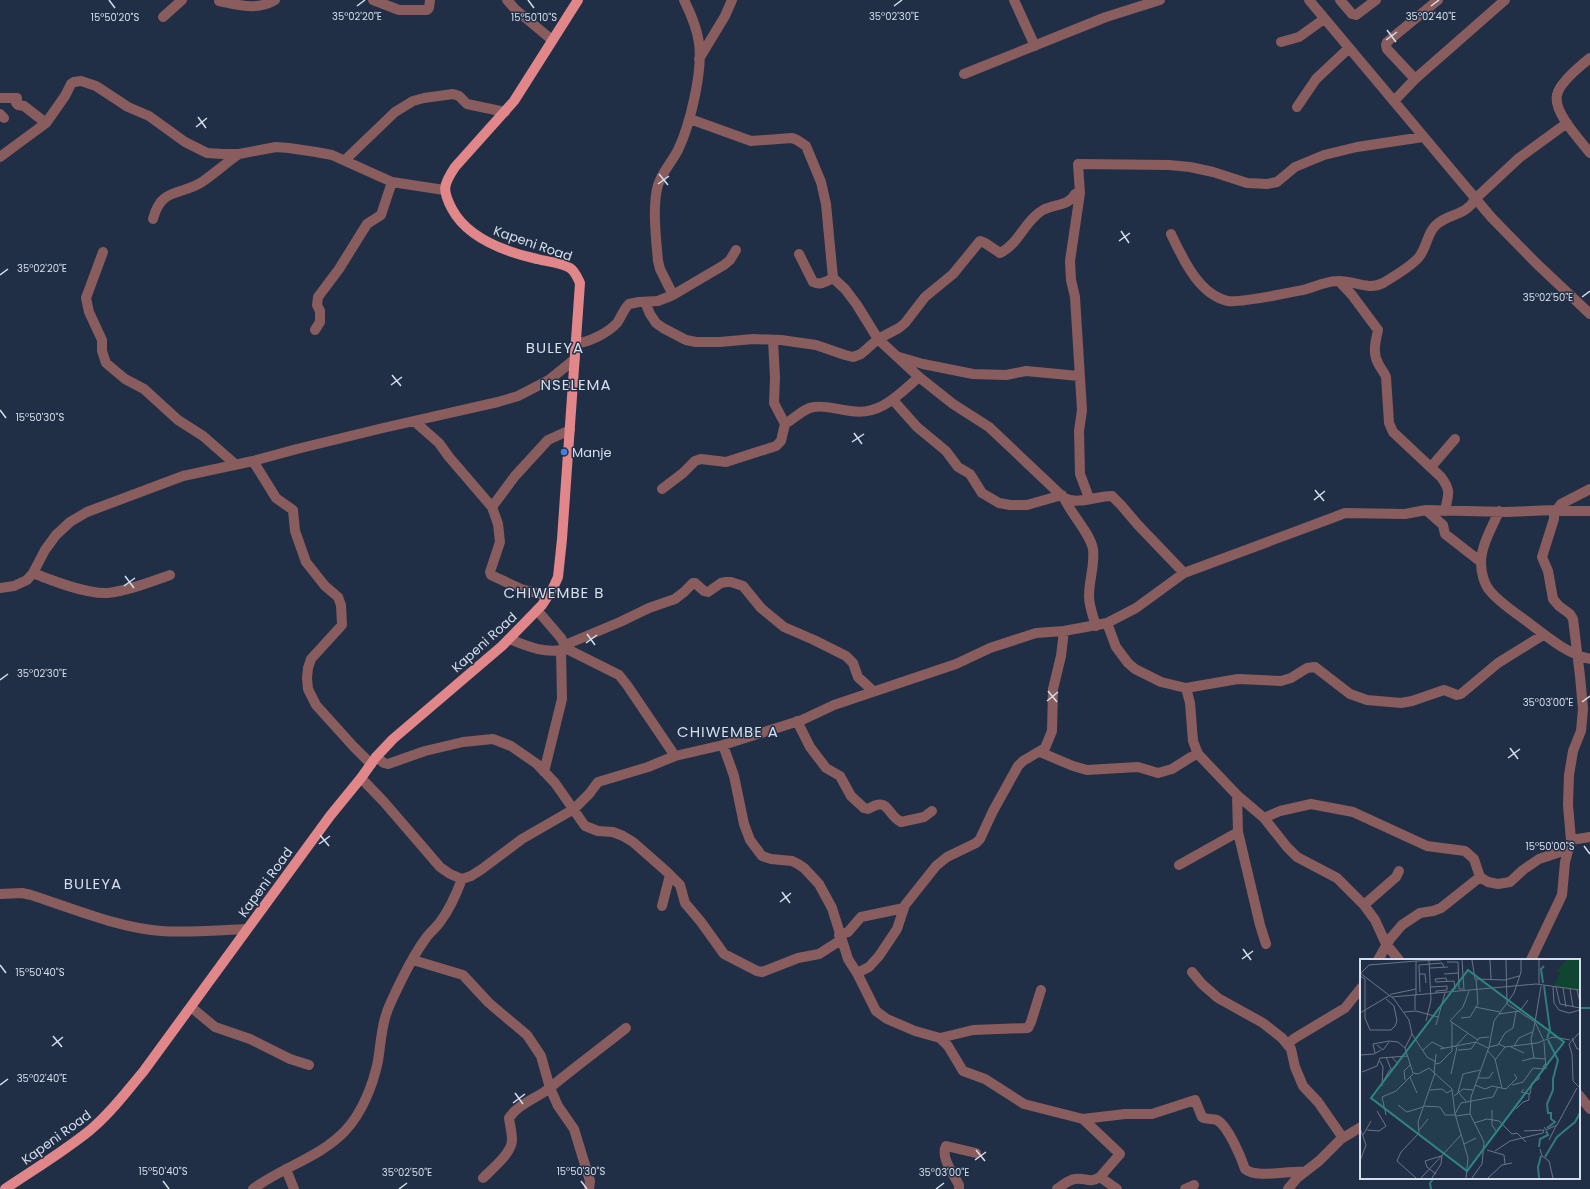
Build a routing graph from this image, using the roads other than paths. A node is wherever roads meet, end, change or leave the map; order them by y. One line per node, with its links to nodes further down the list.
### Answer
1 (182, 0): 17 (street)
2 (275, 0): 15 (street)
3 (373, 0): 4 (street)
4 (430, 0)
5 (507, 0): 19 (street)
6 (578, 0): 19 (main road)
7 (684, 0): 24 (street)
8 (732, 0): 24 (street)
9 (1014, 0): 21 (street)
10 (1160, 0): 21 (street)
11 (1340, 0): 12 (street)
12 (1376, 0)
13 (1438, 0): 26 (street)
14 (1505, 0): 26 (street)
15 (219, 1)
16 (1314, 2): 18 (street)
17 (163, 18)
18 (1324, 19): 20 (street); 22 (street)
19 (552, 40): 30 (main road)
20 (1281, 42)
21 (1035, 46): 25 (street)
22 (1349, 48): 28 (street); 29 (street)
23 (1590, 58): 33 (street)
24 (699, 59): 31 (street)
25 (964, 74)
26 (1415, 79): 28 (street)
27 (0, 98): 32 (street)
28 (1394, 101): 34 (street)
29 (1297, 107)
30 (505, 112): 38 (street); 40 (main road)
31 (690, 119): 48 (street); 50 (street)
32 (46, 122): 36 (street); 37 (street)
33 (1567, 123): 35 (street); 42 (street)
34 (1423, 137): 41 (street); 42 (street)
35 (1590, 153)
36 (239, 154): 38 (street); 43 (street)
37 (0, 158)
38 (345, 160): 39 (street)
39 (392, 182): 40 (street); 53 (street)
40 (444, 190): 56 (main road, Kapeni Road)
41 (1080, 193): 54 (street); 59 (street)
42 (1475, 198): 49 (street); 52 (street)
43 (153, 219)
44 (1171, 234): 49 (street)
45 (736, 250): 50 (street)
46 (103, 252): 67 (street)
47 (799, 254): 48 (street)
48 (833, 278): 54 (street)
49 (1339, 281): 68 (street)
50 (673, 295): 51 (street)
51 (645, 302): 55 (street); 56 (street)
52 (1590, 314)
53 (315, 330)
54 (878, 339): 55 (street); 57 (street)
55 (773, 340): 63 (street)
56 (575, 343): 58 (main road, Kapeni Road)
57 (890, 352): 59 (street); 60 (street)
58 (575, 359): 62 (street); 64 (main road, Kapeni Road)
59 (1079, 376): 72 (street)
60 (919, 377): 61 (street); 71 (street)
61 (893, 400): 63 (street); 71 (street)
62 (414, 421): 66 (street); 73 (street)
63 (785, 424): 69 (street)
64 (570, 430): 73 (street); 84 (main road, Kapeni Road)
65 (1455, 439): 68 (street)
66 (253, 461): 67 (street); 101 (street)
67 (235, 464): 80 (street)
68 (1431, 467): 76 (street)
69 (662, 489)
70 (1590, 489): 75 (street)
71 (1063, 496): 72 (street); 87 (street)
72 (1089, 498): 81 (street)
73 (492, 507): 84 (street)
74 (1426, 510): 76 (street); 79 (street); 81 (street)
75 (1557, 510): 77 (street); 78 (street); 92 (street)
76 (1445, 511): 78 (street)
77 (1590, 511)
78 (1499, 512): 79 (street)
79 (1481, 562): 89 (street)
80 (33, 573): 82 (street); 83 (street)
81 (1184, 573): 86 (street)
82 (170, 575)
83 (0, 588)
84 (548, 596): 85 (main road, Kapeni Road)
85 (537, 610): 90 (main road, Kapeni Road); 91 (street)
86 (1107, 623): 87 (street); 94 (street)
87 (1096, 626): 88 (street)
88 (1064, 631): 95 (street); 98 (street)
89 (1544, 635): 92 (street); 94 (street)
90 (508, 639): 91 (street); 101 (main road, Kapeni Road)
91 (564, 648): 95 (street); 100 (street); 102 (street)
92 (1577, 655): 93 (street); 110 (street)
93 (1590, 659)
94 (1186, 688): 99 (street)
95 (873, 691): 96 (street)
96 (797, 721): 97 (street); 106 (street)
97 (723, 745): 100 (street); 121 (street)
98 (1040, 752): 99 (street); 119 (street)
99 (1198, 754): 104 (street)
100 (675, 756): 105 (street)
101 (374, 761): 102 (street); 103 (main road, Kapeni Road)
102 (544, 772): 105 (street)
103 (361, 778): 115 (street); 120 (main road, Kapeni Road)
104 (1237, 795): 107 (street); 108 (street)
105 (574, 809): 113 (street); 115 (street)
106 (932, 811)
107 (1264, 818): 114 (street); 117 (street)
108 (1238, 832): 111 (street); 122 (street)
109 (1590, 837): 110 (street)
110 (1570, 844): 114 (street); 126 (street)
111 (1179, 865)
112 (1399, 871): 117 (street)
113 (670, 875): 118 (street); 121 (street)
114 (1480, 877): 123 (street)
115 (462, 879): 127 (street)
116 (0, 894): 120 (street)
117 (1364, 905): 123 (street)
118 (662, 906)
119 (904, 908): 121 (street); 129 (street)
120 (247, 929): 132 (main road, Kapeni Road)
121 (840, 938): 129 (street)
122 (1266, 944)
123 (1386, 944): 124 (street); 125 (street)
124 (1378, 959)
125 (1398, 959)
126 (1531, 959)
127 (412, 960): 137 (street); 144 (street)
128 (1192, 972): 135 (street)
129 (857, 973): 134 (street)
130 (1360, 989): 135 (street)
131 (1041, 990): 134 (street)
132 (191, 1007): 136 (street); 148 (main road, Kapeni Road)
133 (626, 1028): 137 (street)
134 (940, 1038): 140 (street)
135 (1287, 1044): 142 (street)
136 (309, 1065)
137 (550, 1088): 147 (street); 151 (street)
138 (1580, 1096): 139 (street)
139 (1590, 1109)
140 (1083, 1118): 145 (street); 146 (street)
141 (1360, 1127): 142 (street)
142 (1343, 1138): 145 (street)
143 (976, 1153): 152 (street)
144 (286, 1170): 149 (street); 150 (street)
145 (1305, 1172): 155 (street)
146 (1100, 1177): 153 (street); 154 (street)
147 (483, 1178)
148 (5, 1189)
149 (253, 1189)
150 (294, 1189)
151 (589, 1189)
152 (959, 1189)
153 (1058, 1189)
154 (1118, 1189)
155 (1288, 1189)

